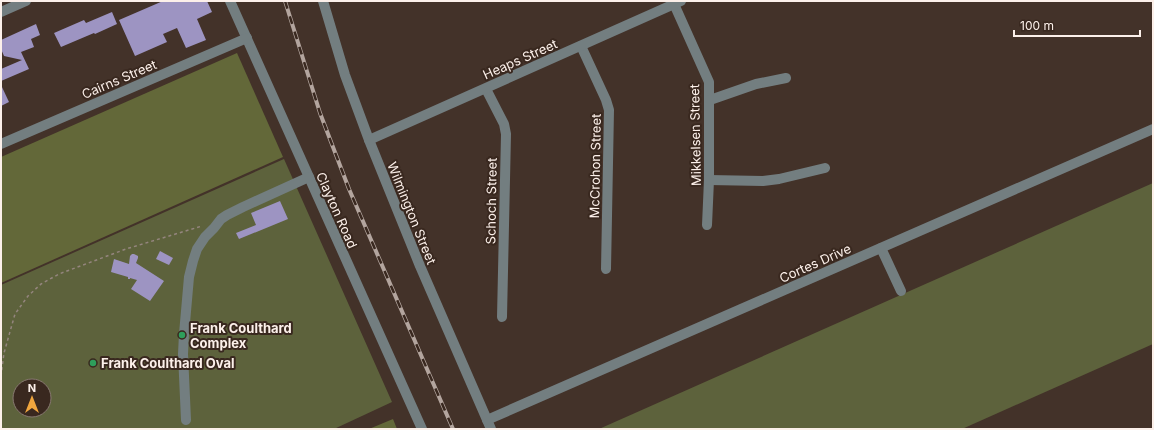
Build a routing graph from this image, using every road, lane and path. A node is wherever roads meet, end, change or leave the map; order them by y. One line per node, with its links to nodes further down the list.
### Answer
1 (26, 1): 5 (street)
2 (230, 1): 6 (street, Clayton Road)
3 (323, 1): 12 (street, Wilmington Street)
4 (678, 3): 7 (street, Heaps Street); 10 (street, Mikkelsen Street)
5 (1, 12)
6 (247, 38): 13 (street, Cairns Street); 15 (street, Clayton Road)
7 (581, 46): 9 (street, Heaps Street); 20 (street, McCrohon Street)
8 (786, 78): 10 (street)
9 (486, 89): 12 (street, Heaps Street); 22 (street, Schoch Street)
10 (710, 100): 16 (street, Mikkelsen Street)
11 (1153, 129): 19 (street, Cortes Drive)
12 (369, 140): 25 (street, Wilmington Street)
13 (1, 144)
14 (825, 168): 16 (street)
15 (309, 177): 17 (street); 26 (street, Clayton Road)
16 (709, 180): 18 (street, Mikkelsen Street)
17 (221, 219): 23 (path); 24 (street)
18 (707, 225)
19 (881, 248): 21 (street); 25 (street, Cortes Drive)
20 (606, 269)
21 (901, 291)
22 (502, 317)
23 (1, 376)
24 (186, 420)
25 (489, 424)
26 (422, 429)

